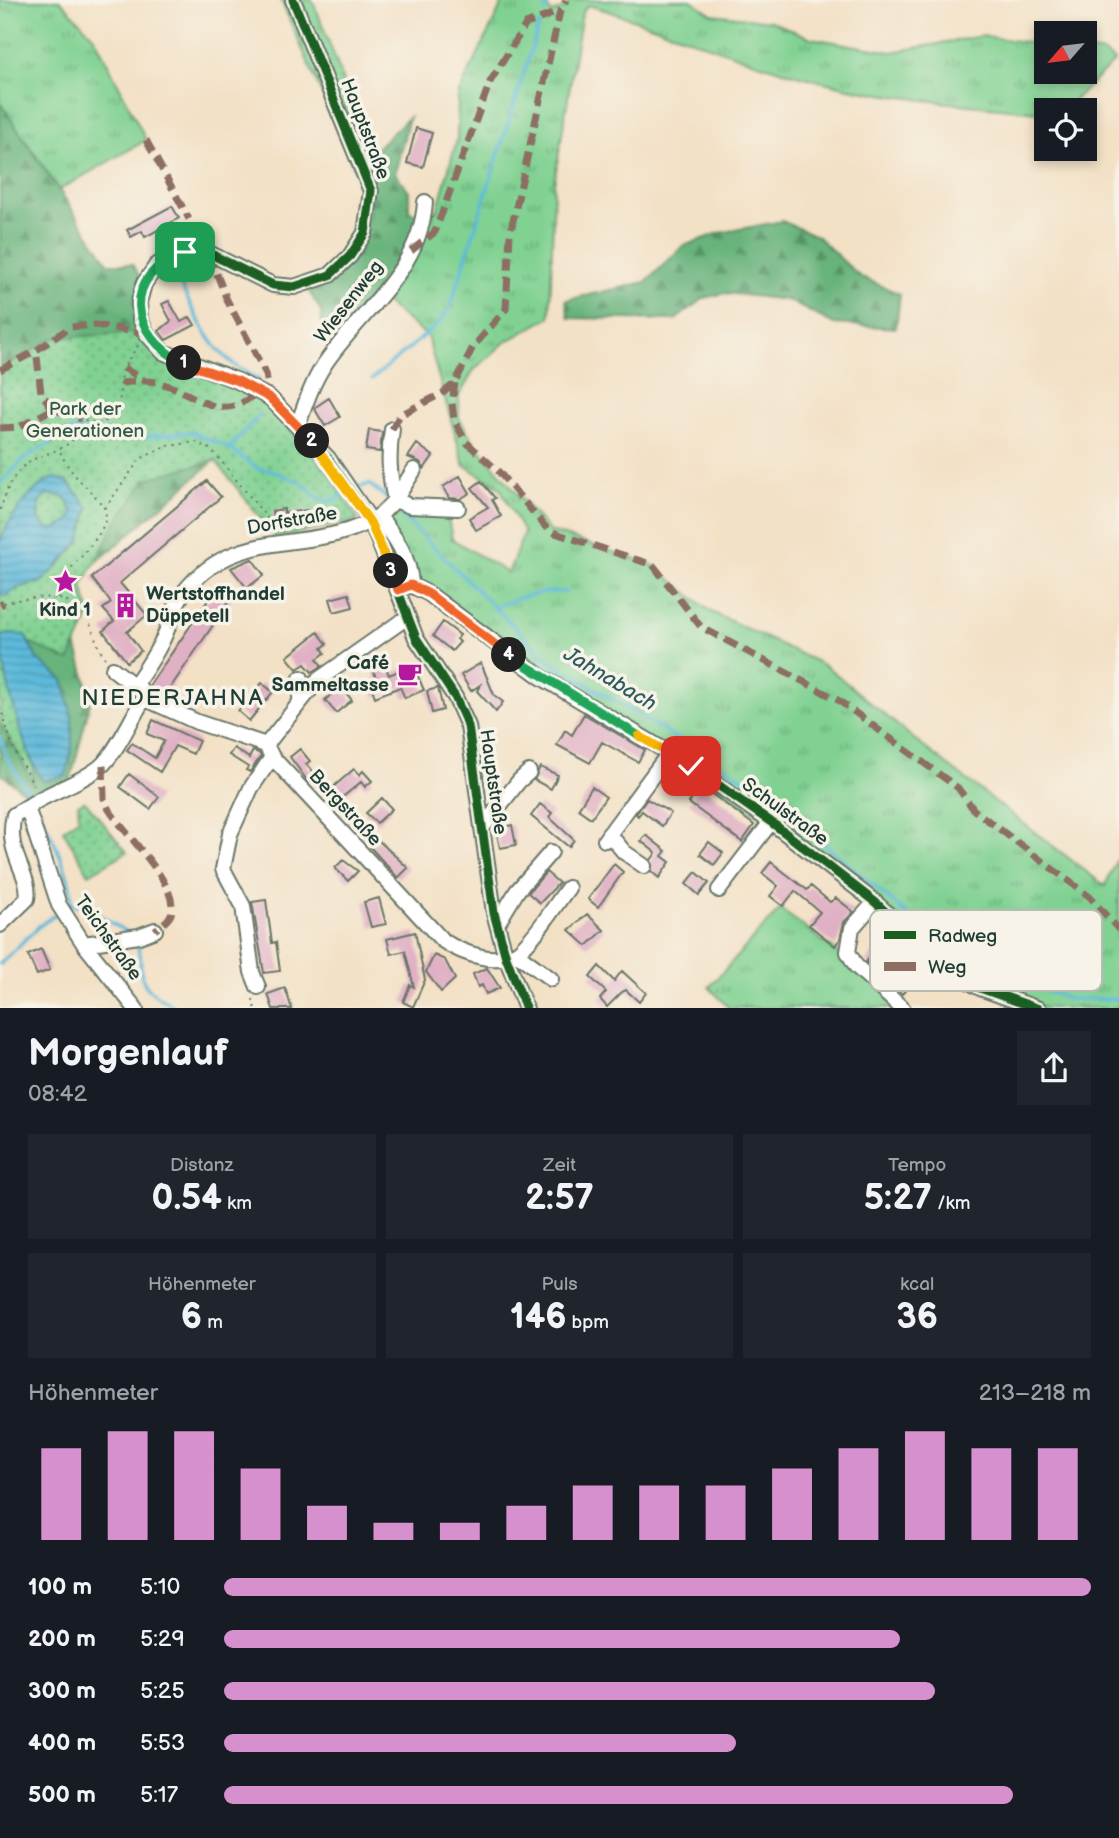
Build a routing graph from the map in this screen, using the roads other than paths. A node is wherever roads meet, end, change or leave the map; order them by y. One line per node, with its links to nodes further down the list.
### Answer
1 (293, 0): 3 (street, Hauptstraße)
2 (425, 202): 3 (street, Wiesenweg)
3 (298, 425): 8 (street, Hauptstraße)
4 (392, 429): 6 (street)
5 (414, 470): 6 (street)
6 (395, 500): 7 (street); 8 (street)
7 (458, 508)
8 (374, 519): 9 (street, Hauptstraße); 13 (street, Dorfstraße)
9 (404, 587): 10 (street, Hauptstraße); 16 (street, Schulstraße)
10 (406, 618): 14 (street); 20 (street, Hauptstraße)
11 (113, 669): 13 (street, Bergstraße)
12 (301, 678): 14 (street)
13 (143, 694): 15 (street, Bergstraße); 18 (street)
14 (300, 701): 15 (street)
15 (269, 751): 33 (street, Bergstraße); 36 (street)
16 (669, 753): 19 (street, Schulstraße); 22 (street)
17 (529, 772): 20 (street)
18 (27, 807): 27 (street, Teichstraße); 29 (street)
19 (771, 822): 24 (street); 25 (street, Schulstraße)
20 (482, 828): 28 (street, Hauptstraße)
21 (551, 852): 28 (street)
22 (644, 866)
23 (568, 888): 33 (street)
24 (719, 890)
25 (874, 902): 26 (street, Schulstraße); 35 (street)
26 (883, 910)
27 (63, 912): 31 (street); 32 (street, Teichstraße)
28 (497, 924): 33 (street, Hauptstraße)
29 (0, 925)
30 (155, 930): 32 (street)
31 (62, 931)
32 (84, 944): 40 (street, Teichstraße)
33 (511, 955): 34 (street); 41 (street, Hauptstraße)
34 (551, 979)
35 (870, 979)
36 (258, 987)
37 (883, 991): 42 (street)
38 (989, 991): 39 (street, Schulstraße)
39 (1007, 997): 43 (street); 44 (street, Schulstraße)
40 (135, 1008)
41 (526, 1008)
42 (902, 1008)
43 (997, 1008)
44 (1036, 1008)

